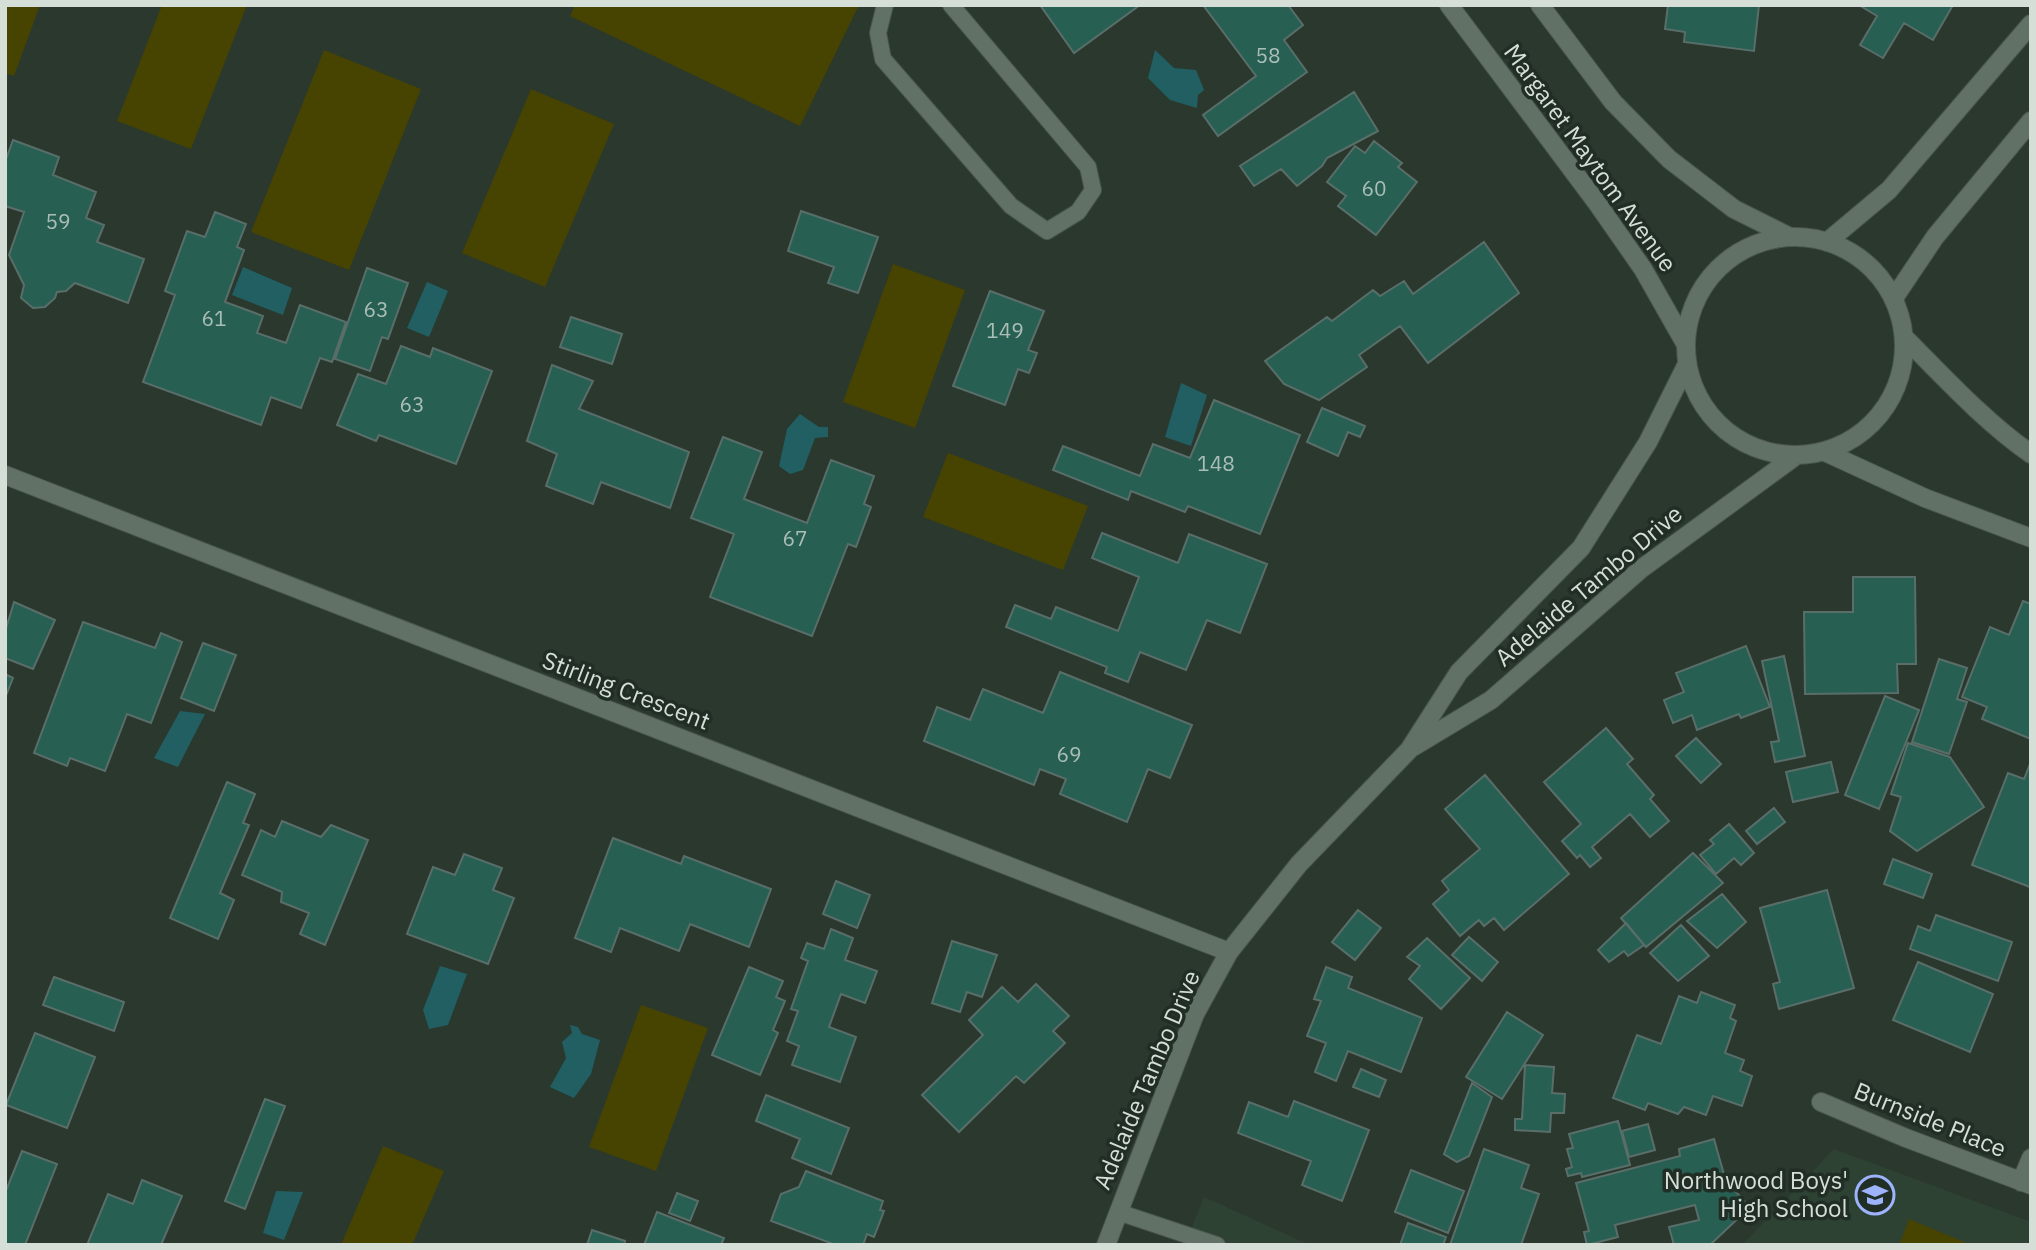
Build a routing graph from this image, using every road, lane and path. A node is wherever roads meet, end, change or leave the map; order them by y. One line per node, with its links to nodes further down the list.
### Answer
1 (885, 5): 2 (lane)
2 (951, 5)
3 (1449, 5): 11 (street, Margaret Maytom Avenue)
4 (1540, 5): 7 (street, Margaret Maytom Avenue)
5 (2031, 24): 8 (street)
6 (2031, 121): 9 (street)
7 (1790, 237): 8 (street); 11 (street)
8 (1827, 242): 9 (street)
9 (1894, 298): 10 (street)
10 (1905, 338): 13 (street); 14 (street)
11 (1685, 343): 12 (street)
12 (1686, 364): 15 (street); 18 (street, Adelaide Tambo Drive)
13 (1825, 452): 15 (street); 17 (street)
14 (2031, 454)
15 (1797, 455): 18 (street, Adelaide Tambo Drive)
16 (5, 475): 19 (street, Stirling Crescent)
17 (2031, 538)
18 (1409, 750): 19 (street, Adelaide Tambo Drive)
19 (1229, 952): 23 (street, Adelaide Tambo Drive)
20 (1821, 1102): 22 (street, Burnside Place)
21 (2031, 1157): 22 (street, Burnside Place)
22 (2026, 1184)
23 (1118, 1212): 24 (street, Adelaide Tambo Drive); 25 (lane)
24 (1106, 1245)
25 (1217, 1245)

